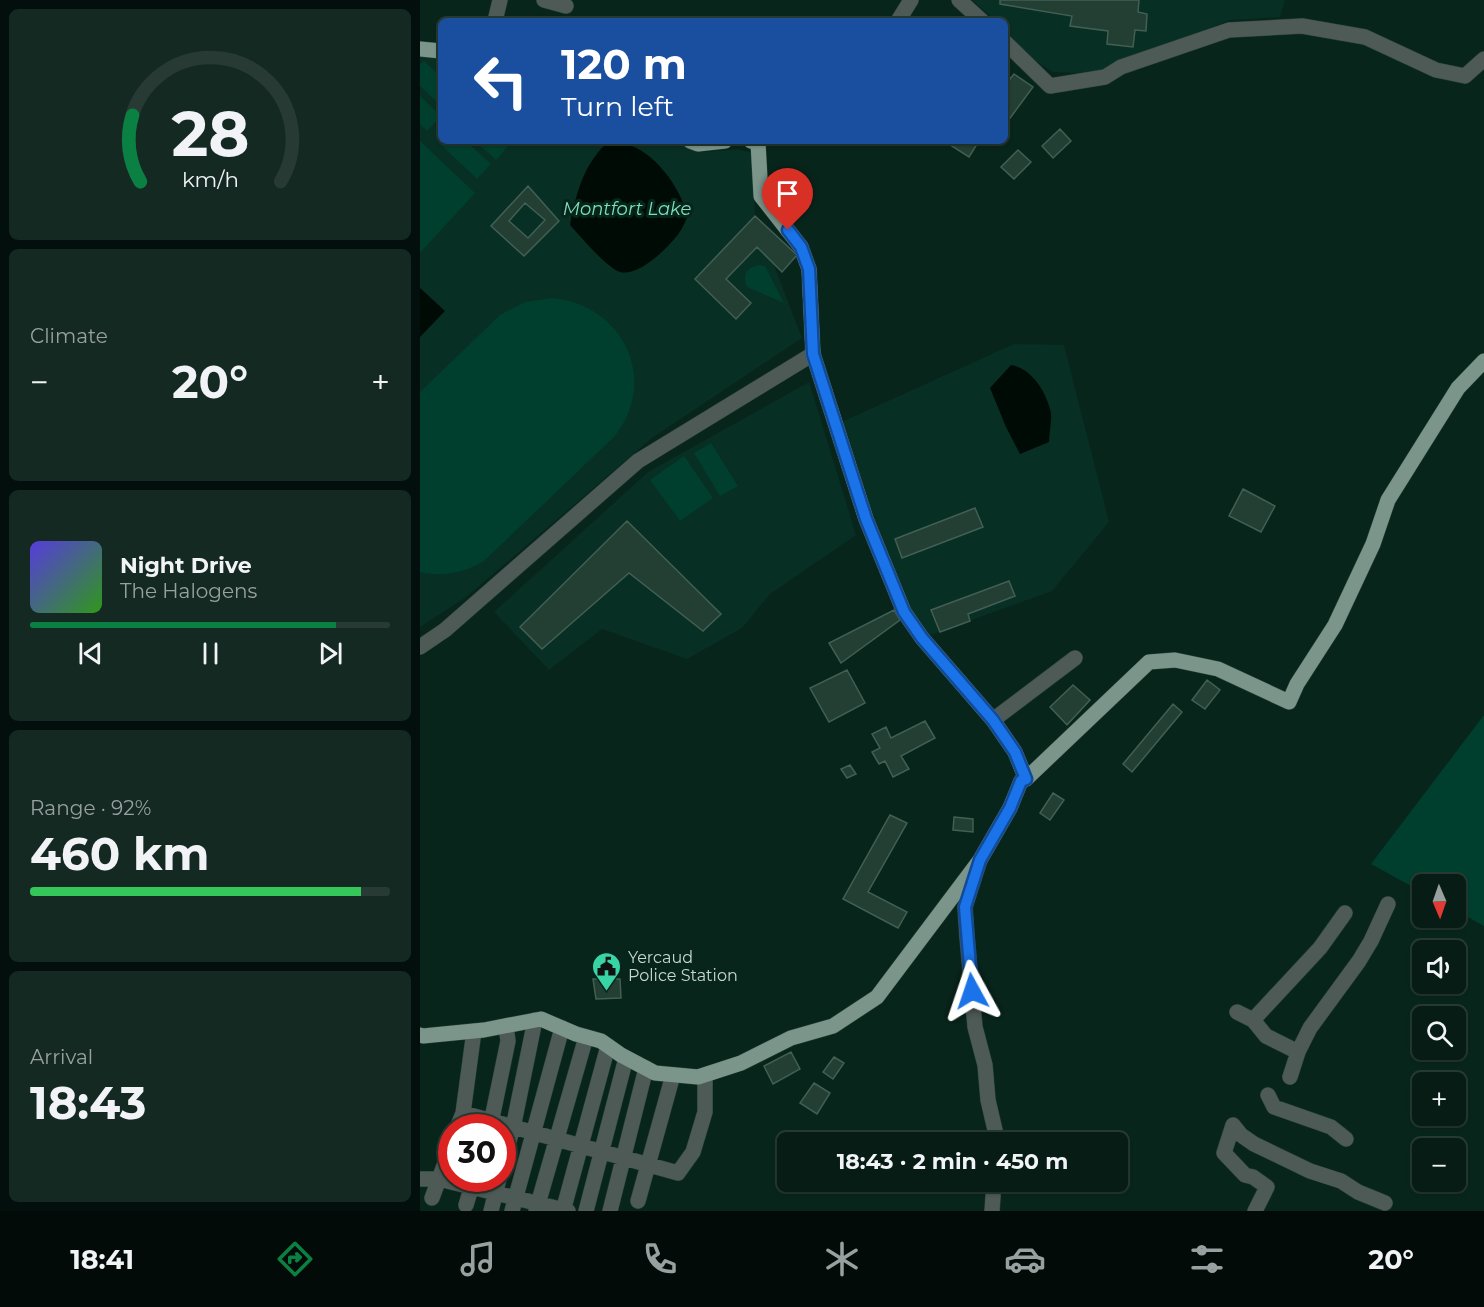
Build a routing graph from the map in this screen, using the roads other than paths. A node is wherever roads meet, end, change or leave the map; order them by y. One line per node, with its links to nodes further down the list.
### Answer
1 (500, 0): 6 (street)
2 (544, 0): 5 (street)
3 (911, 0): 7 (street)
4 (959, 0): 8 (street)
5 (566, 6)
6 (496, 18)
7 (900, 18)
8 (979, 18)
9 (1008, 45): 12 (street)
10 (420, 49): 11 (main road)
11 (438, 51)
12 (1484, 58)
13 (756, 144): 14 (main road)
14 (813, 354): 16 (street); 18 (main road)
15 (1484, 361): 19 (main road)
16 (420, 646)
17 (1075, 658): 18 (street)
18 (993, 720): 19 (main road)
19 (1026, 779): 20 (main road)
20 (980, 860): 36 (main road); 44 (street)
21 (1388, 904): 32 (street)
22 (1345, 913): 25 (street)
23 (1237, 1012): 25 (street)
24 (535, 1020): 26 (main road); 27 (main road); 41 (street)
25 (1253, 1020): 32 (street)
26 (506, 1026): 28 (main road); 40 (street)
27 (562, 1028): 30 (main road); 43 (street)
28 (474, 1031): 29 (main road); 39 (street)
29 (420, 1035)
30 (586, 1037): 31 (main road); 45 (street)
31 (608, 1046): 33 (main road); 47 (street)
32 (1298, 1052): 37 (street)
33 (626, 1058): 34 (main road); 48 (street)
34 (646, 1068): 35 (main road); 49 (street)
35 (673, 1075): 36 (main road); 50 (street)
36 (705, 1075): 50 (street)
37 (1290, 1077)
38 (1268, 1095): 46 (street)
39 (461, 1114)
40 (493, 1114)
41 (516, 1114)
42 (516, 1128): 43 (street)
43 (533, 1132): 45 (street); 61 (street)
44 (995, 1132)
45 (557, 1138): 47 (street); 63 (street)
46 (1346, 1138)
47 (581, 1145): 48 (street); 65 (street)
48 (602, 1151): 49 (street); 66 (street)
49 (624, 1156): 50 (street); 67 (street)
50 (648, 1164): 59 (street)
51 (420, 1179): 52 (street)
52 (438, 1179)
53 (438, 1182): 58 (street)
54 (470, 1192): 62 (street)
55 (496, 1192): 64 (street)
56 (503, 1192): 61 (street)
57 (993, 1192): 68 (street)
58 (432, 1198)
59 (638, 1201)
60 (1385, 1203): 69 (street)
61 (514, 1204): 63 (street)
62 (466, 1205)
63 (537, 1207): 65 (street)
64 (491, 1211)
65 (565, 1211)
66 (586, 1211)
67 (610, 1211)
68 (992, 1211)
69 (1255, 1211)

